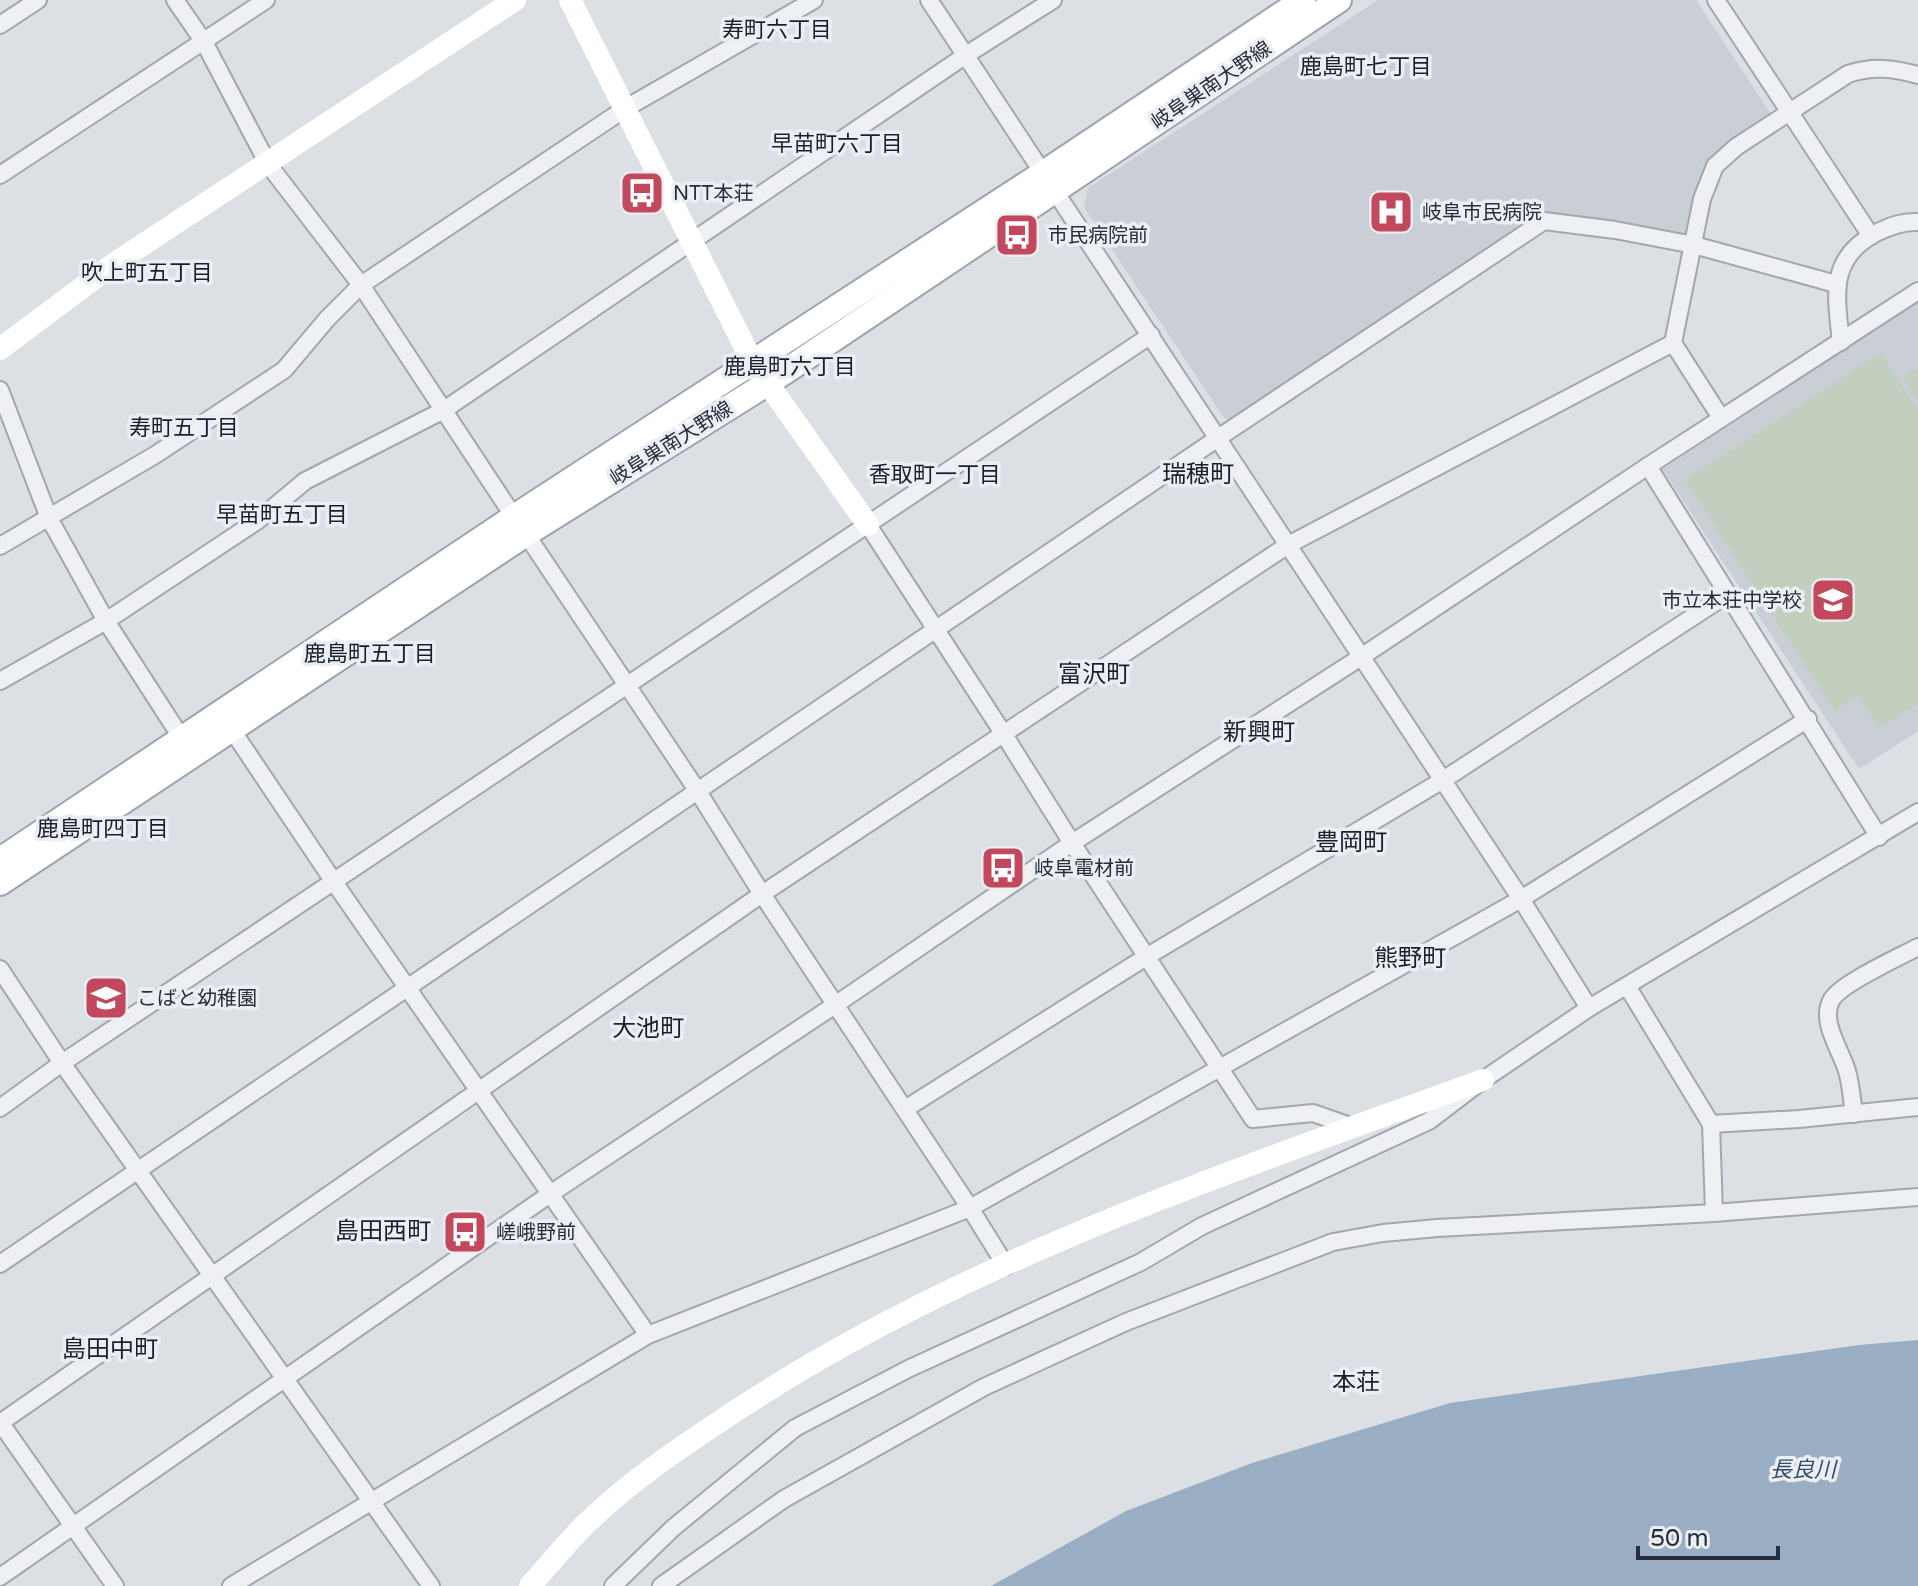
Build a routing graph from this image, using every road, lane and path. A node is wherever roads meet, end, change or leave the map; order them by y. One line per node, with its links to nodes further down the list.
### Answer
1 (38, 0): 12 (street)
2 (175, 0): 13 (street)
3 (266, 0): 13 (street)
4 (515, 0): 18 (street)
5 (570, 0): 16 (street)
6 (814, 0): 16 (street)
7 (929, 0): 14 (street)
8 (1053, 0): 14 (street)
9 (1303, 0): 20 (main road, 岐阜巣南大野線)
10 (1339, 0): 20 (main road, 岐阜巣南大野線)
11 (1716, 0): 17 (street)
12 (0, 25)
13 (204, 42): 18 (street); 19 (street)
14 (966, 55): 20 (street); 23 (street)
15 (1918, 75): 17 (street)
16 (626, 108): 23 (street); 26 (street)
17 (1791, 113): 22 (street); 24 (street)
18 (268, 164): 26 (street); 31 (street)
19 (0, 175)
20 (1050, 181): 28 (street); 32 (main road, 岐阜巣南大野線); 33 (main road, 岐阜巣南大野線)
21 (1918, 222): 22 (street)
22 (1871, 236): 25 (street)
23 (691, 242): 32 (street); 35 (street)
24 (1694, 245): 25 (street); 30 (street); 37 (street)
25 (1836, 284): 29 (street)
26 (361, 285): 35 (street); 39 (street)
27 (1918, 291): 29 (street)
28 (1151, 335): 37 (street); 41 (street)
29 (1841, 342): 36 (street)
30 (1673, 343): 36 (street); 42 (street)
31 (0, 349)
32 (752, 361): 33 (street); 40 (main road, 岐阜巣南大野線)
33 (768, 383): 40 (main road, 岐阜巣南大野線); 41 (street)
34 (0, 390): 39 (street)
35 (444, 410): 40 (street); 45 (street)
36 (1721, 418): 38 (street)
37 (1218, 438): 42 (street); 46 (street)
38 (1648, 466): 44 (street); 47 (street)
39 (49, 518): 43 (street); 45 (street)
40 (520, 525): 49 (street); 51 (main road, 岐阜巣南大野線); 53 (main road, 岐阜巣南大野線)
41 (868, 525): 46 (street); 49 (street)
42 (1288, 545): 47 (street); 52 (street)
43 (0, 546)
44 (1728, 594): 50 (street); 54 (street)
45 (106, 621): 48 (street); 53 (street)
46 (934, 630): 52 (street); 55 (street)
47 (1361, 657): 54 (street); 58 (street)
48 (0, 681)
49 (626, 687): 55 (street); 60 (street)
50 (1808, 719): 57 (street); 63 (street)
51 (232, 730): 53 (main road, 岐阜巣南大野線); 60 (street)
52 (1003, 733): 58 (street); 62 (street)
53 (188, 747): 59 (main road, 岐阜巣南大野線); 61 (main road, 岐阜巣南大野線)
54 (1443, 780): 63 (street); 65 (street)
55 (697, 790): 62 (street); 68 (street)
56 (1918, 812): 57 (street)
57 (1879, 837): 67 (street)
58 (1072, 843): 65 (street); 69 (street)
59 (0, 860)
60 (334, 882): 68 (street); 71 (street)
61 (0, 883)
62 (762, 894): 69 (street); 74 (street)
63 (1521, 899): 70 (street); 72 (street)
64 (1918, 947): 78 (street)
65 (1146, 957): 72 (street); 77 (street)
66 (0, 969): 71 (street)
67 (1627, 986): 70 (street); 79 (street)
68 (407, 987): 74 (street); 81 (street)
69 (835, 1005): 77 (street); 82 (street)
70 (1589, 1008): 73 (street)
71 (62, 1063): 76 (street); 81 (street)
72 (1218, 1067): 80 (street); 84 (street)
73 (1483, 1080): 80 (street); 99 (street)
74 (478, 1090): 82 (street); 88 (street)
75 (1918, 1107): 78 (street)
76 (0, 1108)
77 (905, 1109): 84 (street)
78 (1854, 1114): 79 (street)
79 (1711, 1124): 85 (street)
80 (1353, 1127): 87 (street)
81 (137, 1169): 86 (street); 88 (street)
82 (550, 1194): 89 (street); 90 (street)
83 (1918, 1197): 85 (street)
84 (970, 1208): 87 (street); 89 (street)
85 (1714, 1213): 100 (street)
86 (0, 1264)
87 (1006, 1266): 98 (street)
88 (211, 1275): 90 (street); 91 (street)
89 (648, 1335): 92 (street)
90 (286, 1378): 92 (street); 93 (street)
91 (0, 1423): 93 (street)
92 (370, 1500): 96 (street); 97 (street)
93 (74, 1527): 94 (street); 95 (street)
94 (0, 1577)
95 (115, 1586)
96 (231, 1586)
97 (431, 1586)
98 (530, 1586)
99 (613, 1586)
100 (661, 1586)

